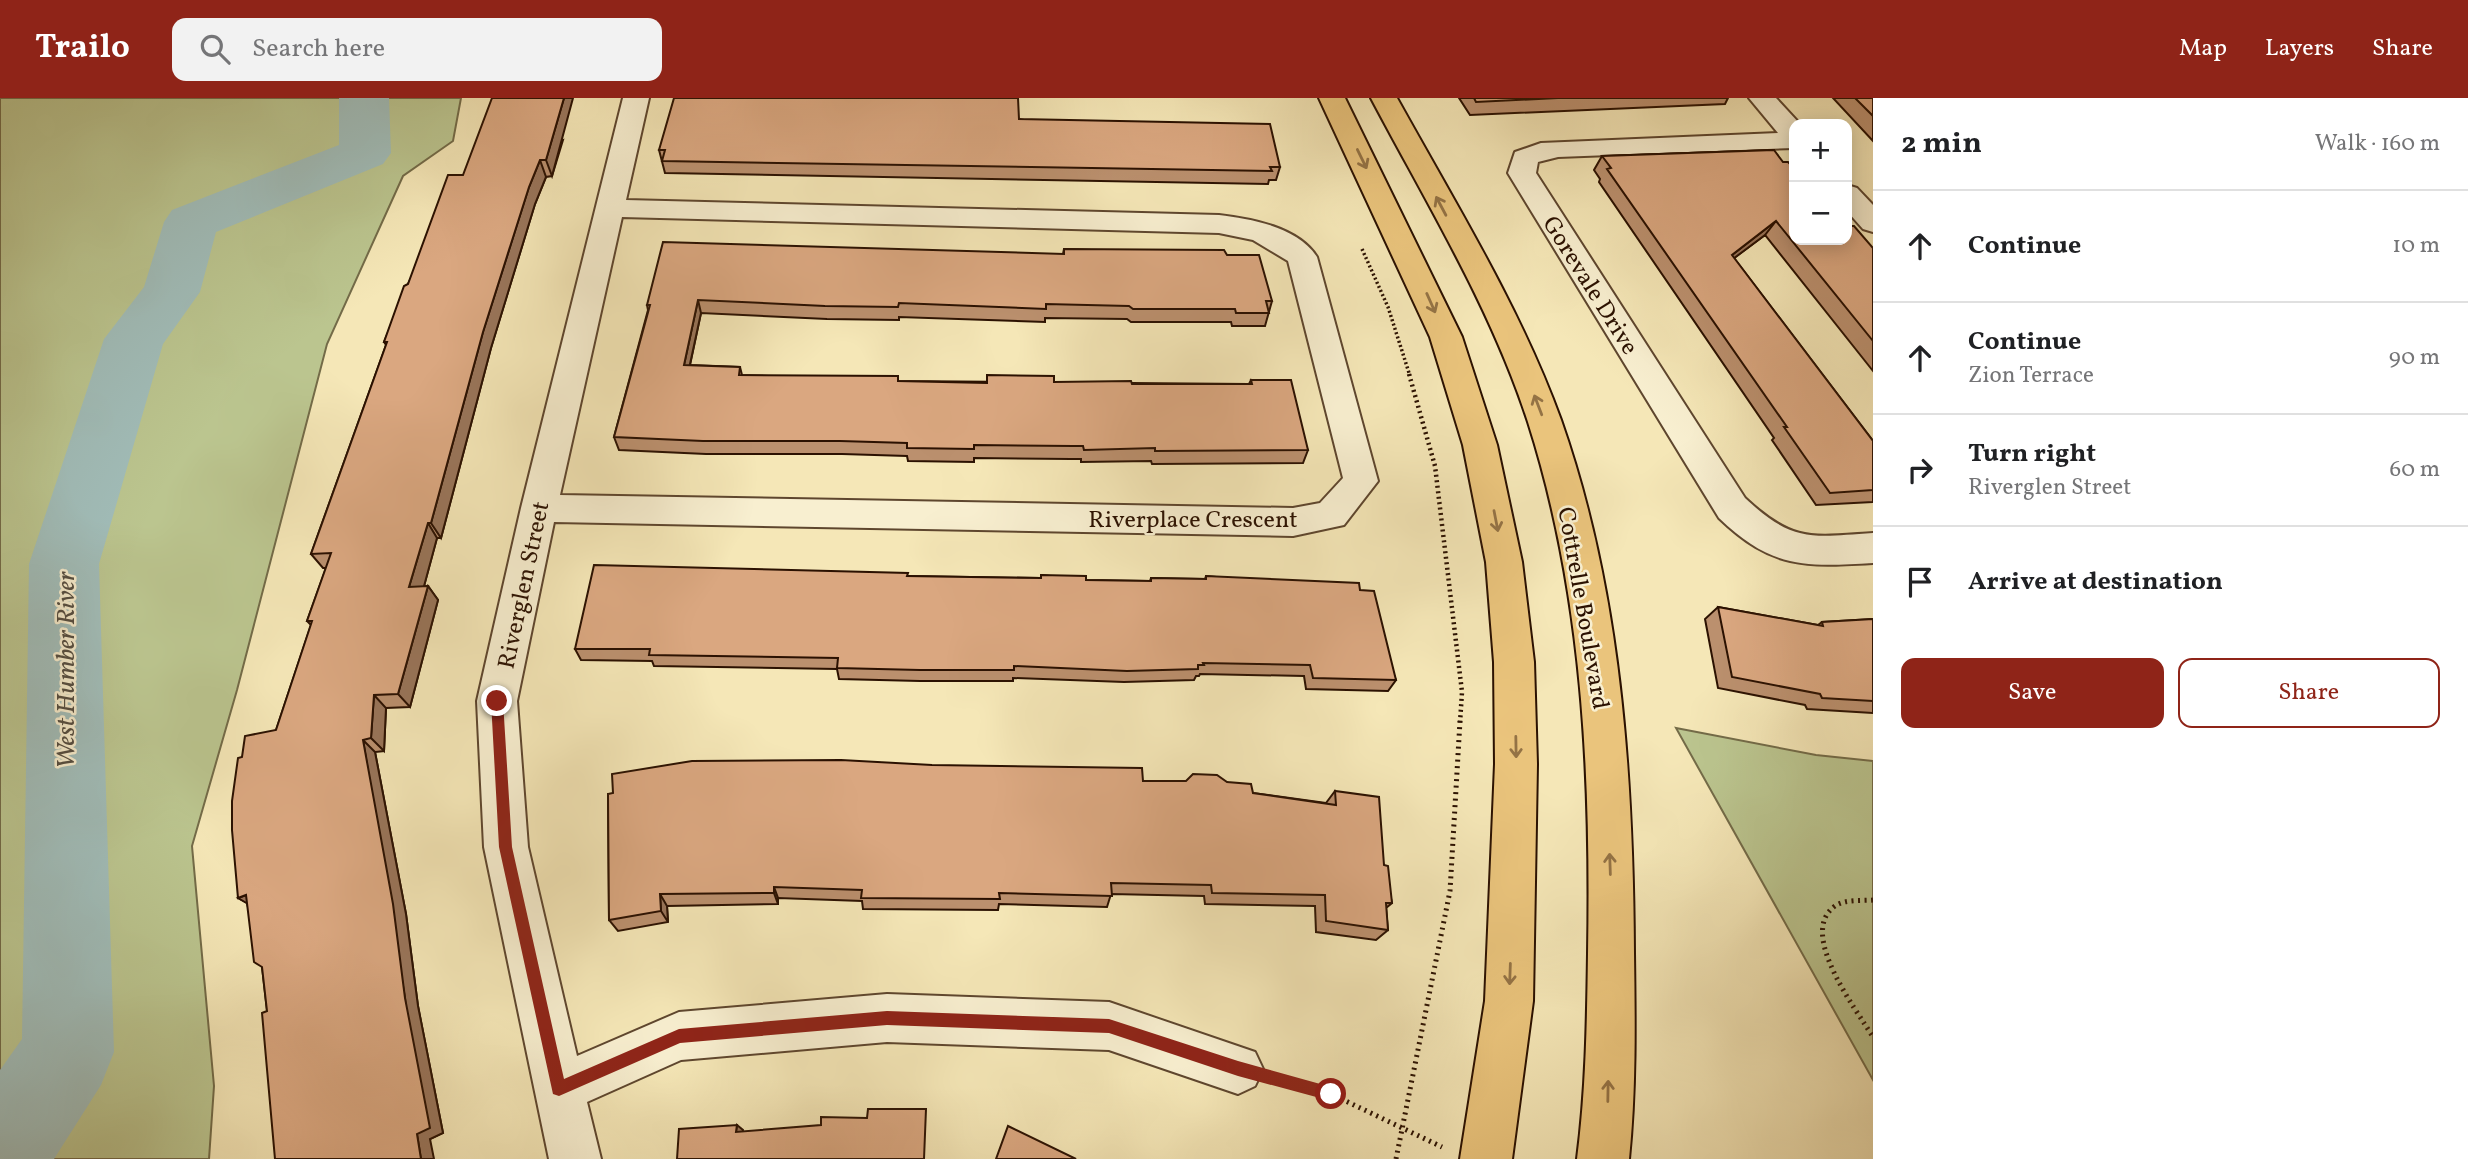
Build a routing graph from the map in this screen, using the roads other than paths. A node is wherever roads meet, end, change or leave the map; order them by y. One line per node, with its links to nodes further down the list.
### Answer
1 (636, 98): 8 (street, Riverglen Street)
2 (1332, 98): 15 (main road, one-way to 15)
3 (1384, 98): 16 (main road, Cottrelle Boulevard, one-way to 3)
4 (1762, 98): 5 (street)
5 (1789, 128)
6 (1789, 140): 11 (street, Gorevale Drive)
7 (1852, 200): 9 (street)
8 (610, 208): 10 (street, Riverglen Street); 10 (street, Riverplace Crescent)
9 (1873, 223)
10 (539, 508): 13 (street, Riverglen Street)
11 (1873, 548)
12 (1238, 1069): 13 (street)
13 (559, 1089): 14 (street, Riverglen Street)
14 (575, 1159)
15 (1486, 1159)
16 (1603, 1159)

